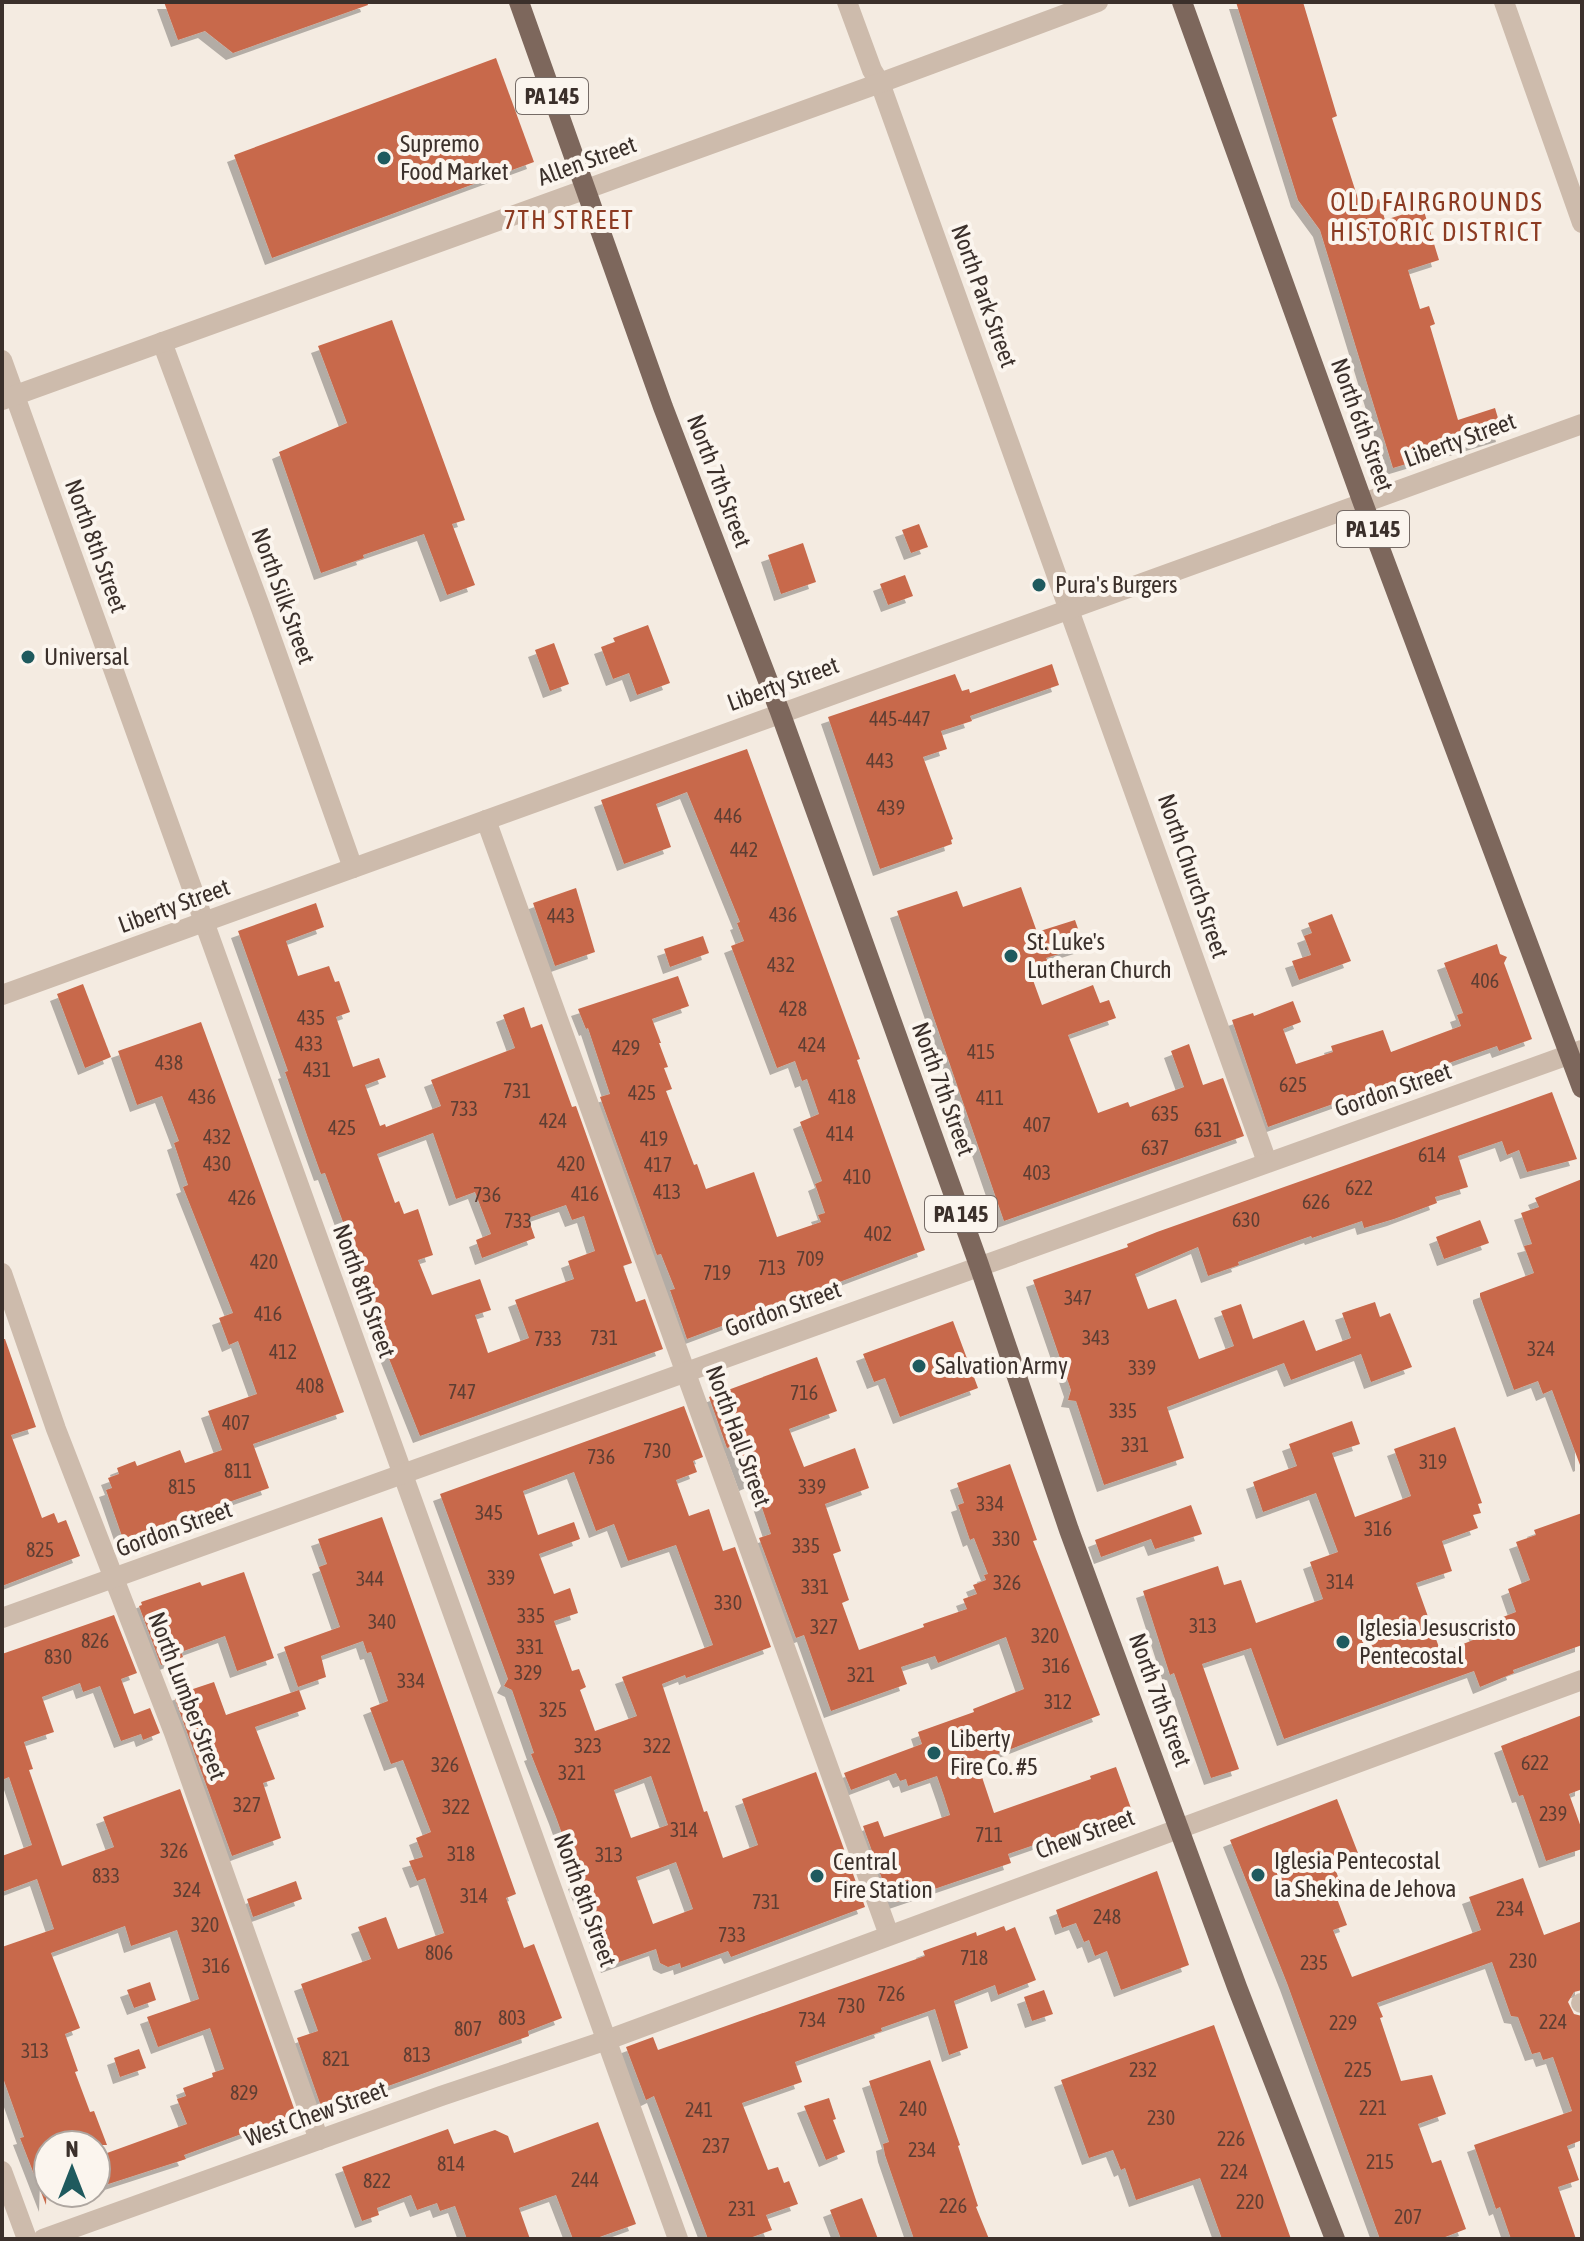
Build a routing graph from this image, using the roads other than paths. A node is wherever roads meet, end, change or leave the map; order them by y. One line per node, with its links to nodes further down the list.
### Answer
1 (519, 2): 7 (main road, North 7th Street / PA 145)
2 (847, 2): 6 (street, North Park Street)
3 (1098, 2): 6 (street, Allen Street)
4 (1182, 2): 13 (main road, North 6th Street / PA 145)
5 (1504, 2): 8 (street)
6 (880, 83): 7 (street, Allen Street); 14 (street, North Park Street)
7 (587, 189): 9 (street, Allen Street); 15 (main road, North 7th Street / PA 145)
8 (1582, 223)
9 (162, 342): 11 (street, Allen Street); 17 (street, North Silk Street)
10 (2, 360): 11 (street, North 8th Street)
11 (8, 398): 18 (street, North 8th Street)
12 (1582, 424): 13 (street, Liberty Street)
13 (1363, 503): 14 (street, Liberty Street); 20 (main road, North 6th Street / PA 145)
14 (1069, 608): 15 (street, Liberty Street); 22 (street, North Church Street)
15 (780, 712): 16 (street, Liberty Street); 23 (main road, North 7th Street / PA 145)
16 (486, 820): 17 (street, Liberty Street); 25 (street, North Hall Street)
17 (353, 868): 18 (street, Liberty Street)
18 (203, 923): 19 (street, Liberty Street); 26 (street, North 8th Street)
19 (2, 995)
20 (1576, 1052): 21 (main road, North 6th Street / PA 145); 22 (street, Gordon Street)
21 (1582, 1088)
22 (1267, 1162): 23 (street, Gordon Street)
23 (979, 1265): 25 (street, Gordon Street); 30 (main road, North 7th Street / PA 145)
24 (2, 1273): 27 (street, North Lumber Street)
25 (688, 1372): 26 (street, Gordon Street); 31 (street, North Hall Street)
26 (403, 1474): 27 (street, Gordon Street); 32 (street, North 8th Street)
27 (114, 1578): 28 (street, Gordon Street); 33 (street, North Lumber Street)
28 (2, 1618)
29 (1582, 1680): 30 (street, Chew Street)
30 (1179, 1827): 31 (street, Chew Street); 38 (main road, North 7th Street / PA 145)
31 (889, 1935): 32 (street, Chew Street)
32 (607, 2040): 33 (street, West Chew Street); 37 (street, North 8th Street)
33 (319, 2140): 36 (street, West Chew Street)
34 (2, 2171): 35 (street)
35 (27, 2239)
36 (43, 2239)
37 (678, 2239)
38 (1335, 2239)

